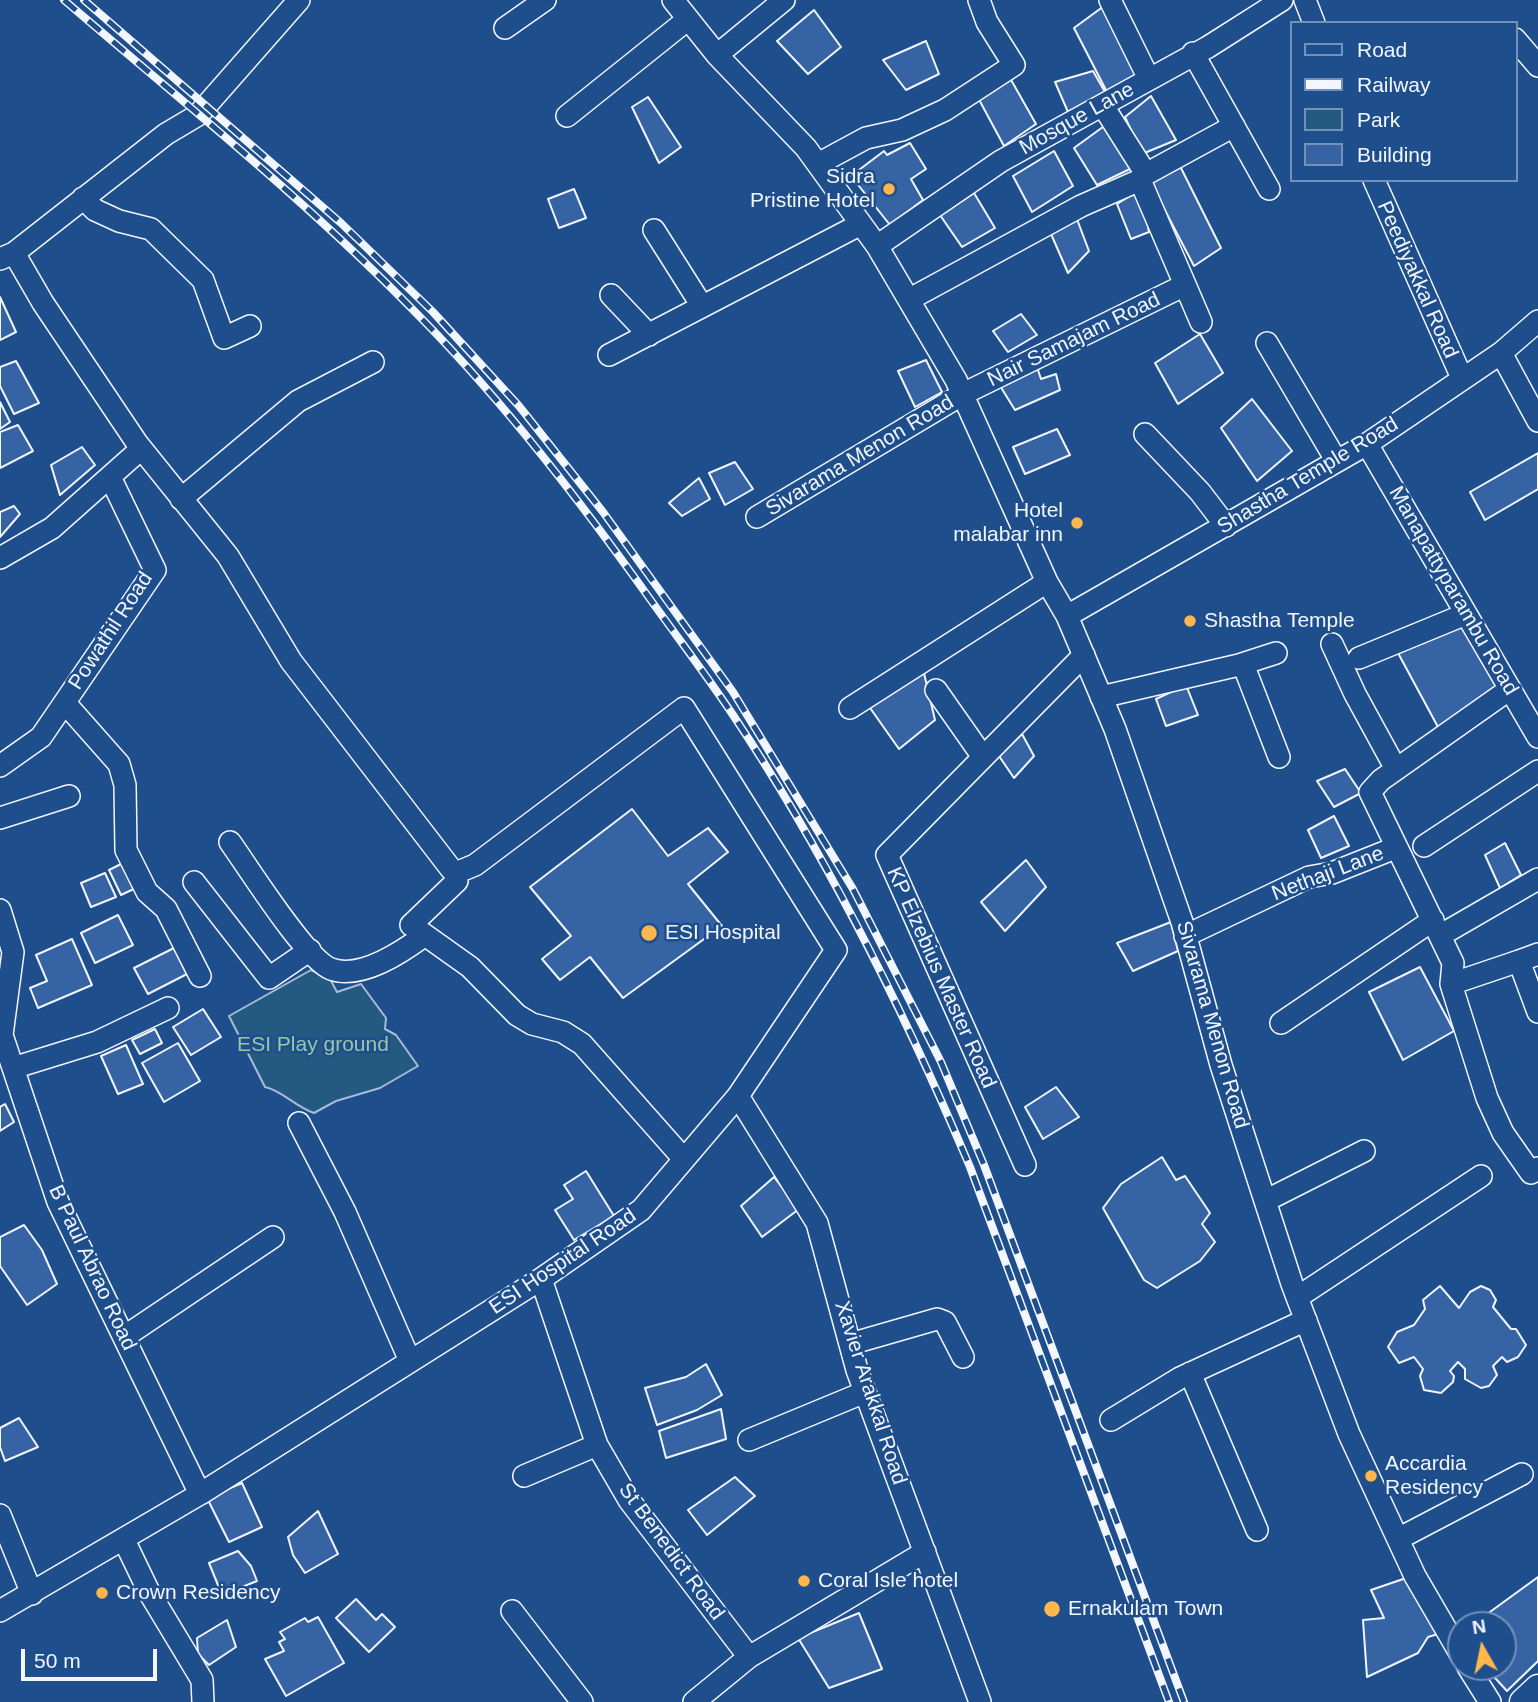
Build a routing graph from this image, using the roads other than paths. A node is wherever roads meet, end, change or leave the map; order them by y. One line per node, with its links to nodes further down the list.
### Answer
1 (299, 0): 23 (street)
2 (545, 0): 11 (street)
3 (673, 0): 9 (street, Sivarama Menon Road)
4 (784, 0): 14 (street)
5 (979, 0): 20 (street)
6 (1110, 0): 16 (street)
7 (1282, 0): 13 (street, Mosque Lane)
8 (1305, 0): 10 (street)
9 (687, 20): 14 (street, Sivarama Menon Road); 18 (street)
10 (1313, 21)
11 (505, 28)
12 (1517, 41): 15 (street)
13 (1193, 53): 16 (street, Mosque Lane); 19 (street)
14 (716, 55): 20 (street, Sivarama Menon Road)
15 (1538, 66)
16 (1149, 79): 17 (street, Mosque Lane)
17 (1103, 106): 19 (street); 26 (street, Mosque Lane)
18 (567, 116)
19 (1234, 126): 22 (street)
20 (817, 164): 24 (street, Sivarama Menon Road)
21 (1375, 182): 40 (street, Peediyakkal Road)
22 (1269, 189)
23 (83, 198): 27 (street); 34 (street)
24 (861, 224): 26 (street, Sivarama Menon Road); 31 (street)
25 (654, 230): 31 (street)
26 (877, 246): 30 (street, Sivarama Menon Road)
27 (4, 256): 45 (street)
28 (1185, 285): 30 (street); 33 (street); 41 (street, Nair Samajam Road)
29 (611, 295): 35 (street)
30 (910, 299): 41 (street, Sivarama Menon Road)
31 (702, 306): 35 (street)
32 (1538, 321): 37 (street, Shastha Temple Road)
33 (1201, 322)
34 (250, 326)
35 (649, 335): 38 (street)
36 (1267, 343): 46 (street)
37 (1501, 353): 40 (street, Shastha Temple Road); 42 (street)
38 (609, 355)
39 (373, 362): 48 (street)
40 (1462, 378): 44 (street, Shastha Temple Road)
41 (962, 394): 49 (street, Sivarama Menon Road); 52 (street, Sivarama Menon Road)
42 (1538, 421)
43 (1145, 434): 50 (street)
44 (1367, 444): 46 (street, Shastha Temple Road); 53 (street, Manapattyparambu Road)
45 (141, 449): 47 (street); 48 (street)
46 (1336, 460): 50 (street, Shastha Temple Road)
47 (110, 477): 51 (street); 63 (street, Powathil Road)
48 (181, 499): 92 (street, ESI Hospital Road)
49 (757, 517)
50 (1226, 526): 54 (street, Shastha Temple Road)
51 (0, 558)
52 (1047, 582): 54 (street, Sivarama Menon Road); 64 (street)
53 (1466, 614): 58 (street); 60 (street, Manapattyparambu Road)
54 (1068, 616): 57 (street, Sivarama Menon Road)
55 (1332, 644): 69 (street)
56 (1276, 653): 59 (street)
57 (1084, 655): 62 (street, Sivarama Menon Road); 66 (street, KP Elzebius Master Road)
58 (1359, 658)
59 (1242, 664): 62 (street); 67 (street)
60 (1510, 689): 65 (street, Manapattyparambu Road); 69 (street)
61 (936, 690): 66 (street)
62 (1101, 697): 82 (street, Sivarama Menon Road)
63 (65, 703): 68 (street, Powathil Road); 85 (street)
64 (850, 708)
65 (1538, 737)
66 (983, 757): 96 (street, KP Elzebius Master Road)
67 (1279, 757)
68 (0, 765)
69 (1396, 769): 75 (street)
70 (1538, 771): 74 (street)
71 (69, 796): 72 (street)
72 (0, 818)
73 (230, 842): 83 (street)
74 (1424, 846)
75 (1395, 848): 80 (street); 82 (street, Nethaji Lane)
76 (1538, 879): 80 (street)
77 (457, 881): 81 (street)
78 (194, 883): 83 (street)
79 (0, 910): 90 (street)
80 (1437, 928): 86 (street); 89 (street)
81 (425, 935): 83 (street); 95 (street)
82 (1185, 936): 99 (street, Sivarama Menon Road)
83 (310, 950)
84 (1529, 957): 86 (street); 88 (street)
85 (200, 976)
86 (1451, 984): 97 (street)
87 (168, 1008): 91 (street)
88 (1538, 1012)
89 (1281, 1023)
90 (1, 1036): 91 (street, B Paul Abrao Road)
91 (13, 1068): 104 (street, B Paul Abrao Road)
92 (738, 1096): 95 (street, ESI Hospital Road); 105 (street, Xavier Arakkal Road)
93 (299, 1123): 107 (street)
94 (1364, 1151): 99 (street)
95 (683, 1158): 101 (street, ESI Hospital Road)
96 (1025, 1165)
97 (1538, 1168)
98 (1481, 1176): 102 (street)
99 (1265, 1201): 102 (street, Sivarama Menon Road)
100 (273, 1237): 104 (street)
101 (541, 1279): 107 (street, ESI Hospital Road); 112 (street, St Benedict Road)
102 (1297, 1297): 103 (street, Sivarama Menon Road)
103 (1306, 1320): 108 (street); 118 (street, Sivarama Menon Road)
104 (124, 1336): 115 (street, B Paul Abrao Road)
105 (850, 1344): 106 (street); 109 (street, Xavier Arakkal Road)
106 (963, 1357)
107 (411, 1361): 115 (street, ESI Hospital Road)
108 (1190, 1373): 110 (street); 117 (street)
109 (865, 1392): 111 (street); 120 (street, Xavier Arakkal Road)
110 (1111, 1420)
111 (748, 1440)
112 (597, 1445): 114 (street); 125 (street, St Benedict Road)
113 (1522, 1475): 118 (street)
114 (524, 1476)
115 (200, 1494): 119 (street, ESI Hospital Road)
116 (0, 1515): 121 (street)
117 (1257, 1530)
118 (1398, 1539): 124 (street, Sivarama Menon Road)
119 (124, 1540): 121 (street, ESI Hospital Road); 128 (street)
120 (925, 1552): 125 (street); 131 (street, Xavier Arakkal Road)
121 (32, 1594): 122 (street, ESI Hospital Road)
122 (0, 1611)
123 (512, 1611): 129 (street)
124 (1447, 1629)
125 (749, 1657): 130 (street)
126 (1477, 1681): 132 (street)
127 (1538, 1688): 133 (main road)
128 (203, 1702)
129 (582, 1702)
130 (694, 1702)
131 (979, 1702)
132 (1490, 1702)
133 (1523, 1702)

